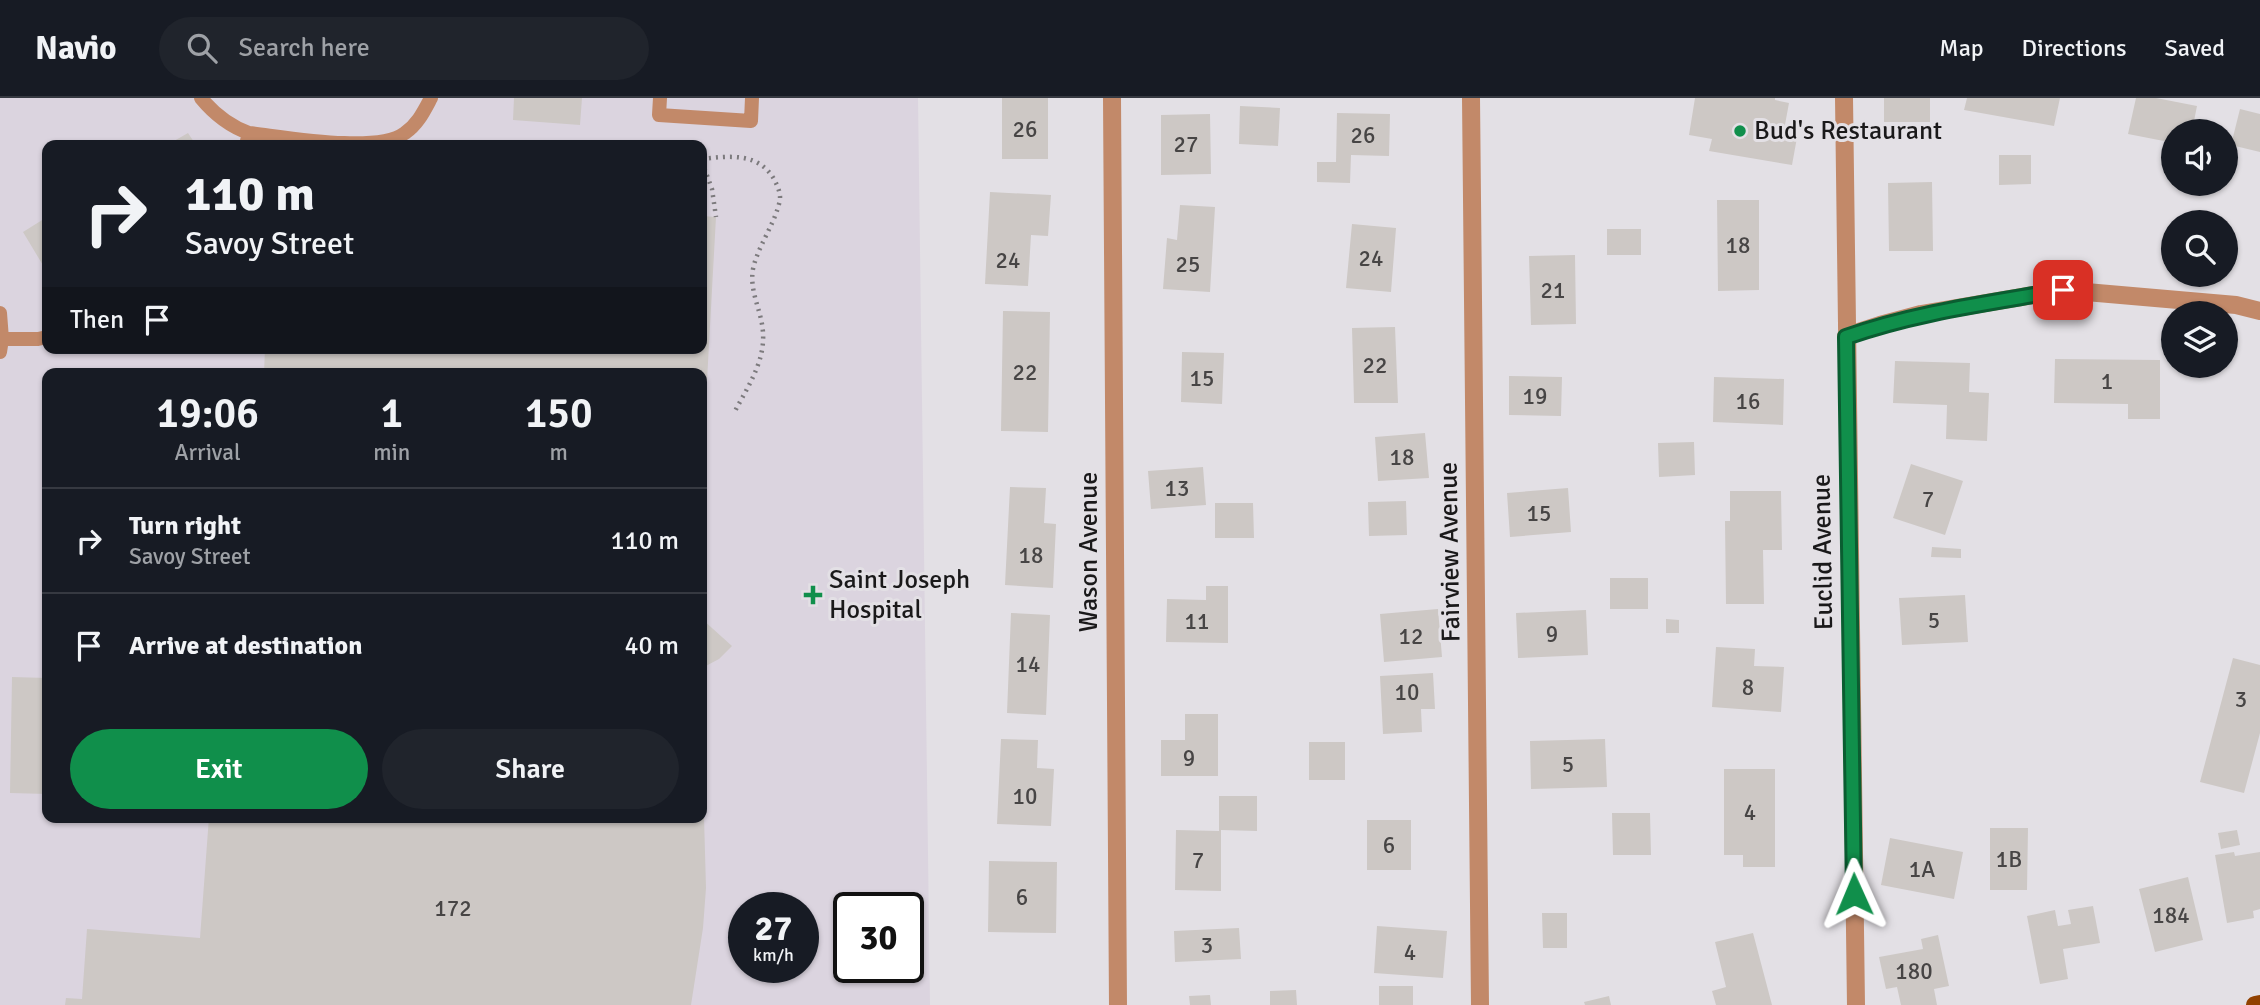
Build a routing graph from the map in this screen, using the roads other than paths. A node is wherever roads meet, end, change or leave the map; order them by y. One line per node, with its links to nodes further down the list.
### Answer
1 (201, 98): 8 (lane)
2 (431, 98): 10 (lane)
3 (660, 98): 4 (lane)
4 (752, 98)
5 (1112, 98): 16 (street, Wason Avenue)
6 (1471, 98): 17 (street, Fairview Avenue)
7 (1844, 98): 13 (street, Euclid Avenue)
8 (248, 139): 9 (lane)
9 (268, 140)
10 (389, 140)
11 (2260, 311): 13 (street)
12 (0, 313): 15 (lane)
13 (1846, 337): 18 (street, Euclid Avenue)
14 (42, 338): 15 (lane)
15 (1, 345)
16 (1118, 1005)
17 (1480, 1005)
18 (1856, 1005)

